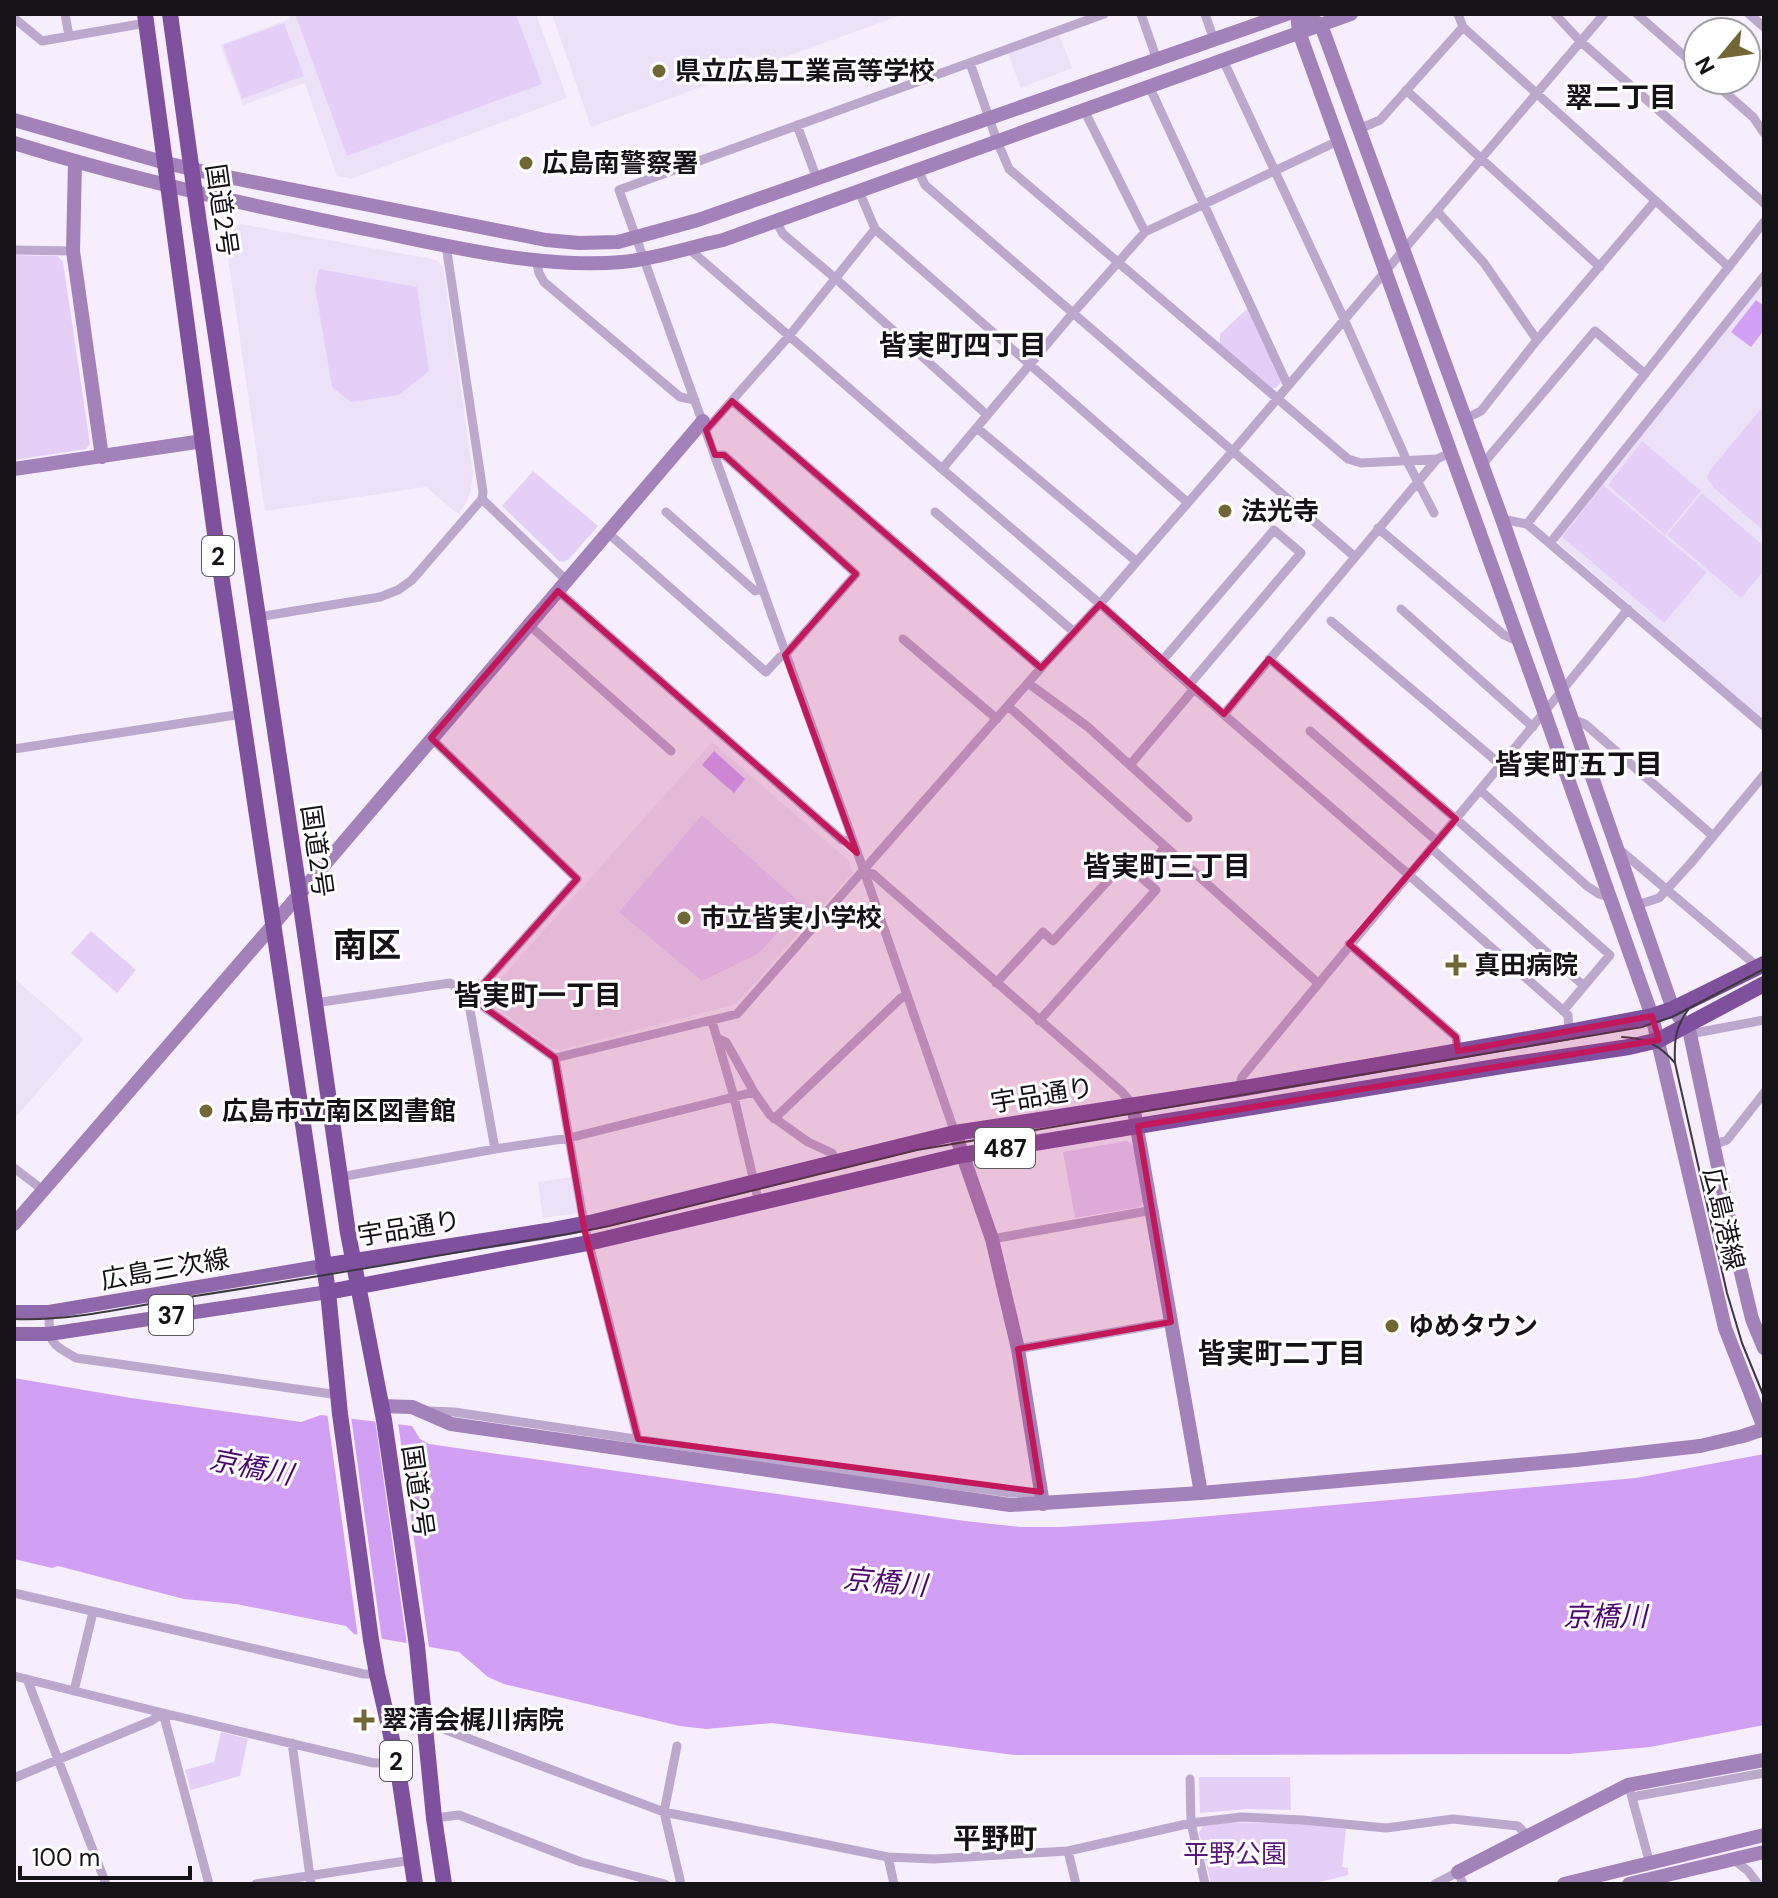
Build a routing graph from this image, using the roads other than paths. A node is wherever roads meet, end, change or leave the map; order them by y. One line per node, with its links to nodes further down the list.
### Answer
1 (65, 14): 20 (street)
2 (170, 14): 43 (highway, 国道2号 / 2)
3 (1104, 14): 26 (street)
4 (1141, 14): 24 (street)
5 (1205, 14): 21 (street)
6 (1287, 14): 21 (street)
7 (1300, 14): 16 (street); 19 (street, 広島港線)
8 (1351, 14): 16 (street)
9 (1458, 14): 17 (street)
10 (1555, 14): 22 (street)
11 (1604, 14): 22 (street)
12 (1637, 14): 23 (street)
13 (1749, 14): 18 (street)
14 (14, 18): 20 (street)
15 (145, 18): 20 (street); 42 (highway, 国道2号 / 2)
16 (1321, 25): 19 (street); 35 (street, 広島港線)
17 (1463, 27): 28 (street); 29 (street)
18 (1764, 27)
19 (1299, 32): 25 (street); 38 (street, 広島港線)
20 (69, 36)
21 (1214, 40): 24 (street)
22 (1580, 41): 29 (street); 51 (street)
23 (1682, 54)
24 (1157, 60): 32 (street)
25 (1223, 60): 27 (street); 45 (street)
26 (970, 63): 32 (street); 34 (street)
27 (1149, 86): 31 (street); 52 (street)
28 (1406, 90): 35 (street); 40 (street)
29 (1537, 92): 40 (street); 50 (street)
30 (1729, 96): 36 (street)
31 (1084, 110): 37 (street); 57 (street)
32 (989, 119): 37 (street); 46 (street)
33 (14, 120): 42 (street)
34 (797, 125): 46 (street); 58 (street)
35 (1359, 129): 63 (street, 広島港線)
36 (1764, 133)
37 (997, 141): 44 (street); 66 (street)
38 (1338, 141): 45 (street); 69 (street, 広島港線)
39 (14, 143): 41 (street)
40 (1481, 159): 53 (street); 67 (street)
41 (75, 162): 47 (street); 62 (street)
42 (166, 163): 43 (street); 47 (highway, 国道2号 / 2)
43 (192, 169): 49 (highway, 国道2号 / 2); 58 (street)
44 (918, 170): 48 (street); 72 (street)
45 (1275, 171): 52 (street); 73 (street)
46 (817, 179): 58 (street)
47 (168, 186): 49 (street); 86 (highway, 国道2号 / 2)
48 (859, 191): 54 (street); 56 (street)
49 (196, 193): 59 (street); 113 (highway, 国道2号 / 2)
50 (1655, 201): 67 (street); 68 (street)
51 (1764, 203)
52 (1203, 204): 57 (street); 78 (street)
53 (1437, 211): 63 (street); 75 (street)
54 (776, 221): 60 (street); 71 (street)
55 (1764, 222): 68 (street)
56 (875, 229): 71 (street); 76 (street)
57 (1145, 232): 66 (street)
58 (637, 238): 65 (street)
59 (446, 245): 64 (street); 96 (street)
60 (688, 247): 65 (street); 74 (street)
61 (14, 250): 62 (street)
62 (73, 251): 90 (street)
63 (1403, 251): 69 (street); 83 (street, 広島港線)
64 (536, 259): 65 (street); 80 (street)
65 (644, 259): 80 (street)
66 (1117, 262): 72 (street); 79 (street)
67 (1600, 267): 75 (street)
68 (1729, 267): 77 (street)
69 (1385, 272): 73 (street); 89 (street, 広島港線)
70 (1764, 276): 105 (street)
71 (835, 278): 74 (street); 82 (street)
72 (1073, 313): 76 (street); 87 (street)
73 (1344, 319): 78 (street); 91 (street)
74 (789, 336): 81 (street); 94 (street)
75 (1537, 340): 83 (street)
76 (1029, 365): 82 (street); 97 (street)
77 (1645, 374): 92 (street); 102 (street)
78 (1288, 386): 79 (street)
79 (1277, 398): 87 (street); 91 (street)
80 (695, 400): 84 (street)
81 (732, 401): 84 (street); 122 (street)
82 (987, 415): 85 (street)
83 (1465, 419): 92 (street, 広島港線)
84 (704, 426): 88 (street); 104 (street)
85 (977, 428): 94 (street); 107 (street)
86 (203, 441): 90 (street); 128 (highway, 国道2号 / 2)
87 (1232, 452): 97 (street); 106 (street)
88 (715, 455): 109 (street); 119 (street)
89 (1444, 456): 91 (street); 95 (street); 118 (street, 広島港線)
90 (102, 457): 93 (street)
91 (1407, 461): 95 (street)
92 (1482, 465): 101 (street, 広島港線)
93 (14, 469)
94 (942, 469): 110 (street)
95 (1418, 481): 100 (street); 103 (street)
96 (482, 499): 108 (street); 113 (street)
97 (1187, 502): 107 (street)
98 (666, 512): 109 (street)
99 (935, 512): 116 (street)
100 (1434, 513)
101 (1502, 519): 102 (street); 125 (street, 広島港線)
102 (1527, 524): 105 (street)
103 (1378, 528): 106 (street); 118 (street)
104 (608, 533): 108 (street); 119 (street)
105 (1550, 543): 112 (street)
106 (1354, 556): 120 (street)
107 (1136, 561): 110 (street)
108 (563, 586): 115 (street); 145 (street)
109 (762, 589): 119 (street)
110 (1100, 604): 116 (street); 121 (street)
111 (1401, 609): 133 (street)
112 (1628, 609): 125 (street); 132 (street)
113 (258, 617): 153 (highway, 国道2号 / 2)
114 (1331, 621): 139 (street)
115 (529, 625): 135 (street); 137 (street)
116 (1074, 632): 122 (street)
117 (903, 639): 130 (street)
118 (1519, 642): 127 (street, 広島港線)
119 (785, 655): 145 (street)
120 (1269, 659): 129 (street); 143 (street)
121 (1162, 661): 124 (street); 124 (street)
122 (1041, 668): 123 (street)
123 (1028, 683): 126 (street); 138 (street)
124 (1192, 687): 129 (street); 138 (street)
125 (1562, 691): 127 (street); 131 (street, 広島港線)
126 (1008, 706): 130 (street); 147 (street)
127 (1544, 713): 133 (street); 154 (street, 広島港線)
128 (242, 714): 136 (street); 156 (highway, 国道2号 / 2)
129 (1224, 714): 150 (street)
130 (997, 719): 149 (street)
131 (1571, 719): 144 (street); 148 (street, 広島港線)
132 (1764, 726)
133 (1533, 727): 139 (street)
134 (1310, 731): 146 (street)
135 (431, 738): 153 (street); 164 (street)
136 (14, 749)
137 (671, 751)
138 (1130, 765): 142 (street)
139 (1501, 765): 141 (street)
140 (1764, 775): 144 (street)
141 (1480, 790): 143 (street); 154 (street)
142 (1188, 818)
143 (1456, 819): 146 (street); 162 (street)
144 (1713, 836): 152 (street)
145 (852, 841): 149 (street)
146 (1434, 845): 150 (street); 162 (street)
147 (1165, 847): 151 (street); 160 (street)
148 (1617, 848): 152 (street); 155 (street, 広島港線)
149 (864, 871): 159 (street); 163 (street); 170 (street)
150 (1409, 875): 157 (street); 167 (street)
151 (1139, 876): 159 (street); 171 (street)
152 (1667, 890): 155 (street); 158 (street)
153 (299, 893): 156 (street); 165 (highway, 国道2号 / 2)
154 (1609, 897): 168 (street, 広島港線)
155 (1637, 905): 166 (street, 広島港線)
156 (273, 925): 194 (street); 202 (highway, 国道2号 / 2)
157 (1349, 944): 160 (street); 176 (street)
158 (1761, 966): 166 (highway, 宇品通り / 487)
159 (996, 983): 171 (street)
160 (1318, 983): 178 (street)
161 (1764, 984): 172 (highway, 宇品通り / 487)
162 (1584, 986): 167 (street)
163 (906, 996): 183 (street); 185 (street)
164 (471, 998): 165 (street); 177 (street); 188 (street)
165 (315, 1003): 192 (highway, 国道2号 / 2)
166 (1673, 1009): 168 (highway, 宇品通り / 487); 172 (street, 広島港線)
167 (1563, 1011): 173 (street)
168 (1652, 1016): 173 (highway, 宇品通り / 487); 175 (street, 広島港線)
169 (1764, 1020): 172 (street)
170 (712, 1021): 174 (street); 177 (street)
171 (1039, 1021): 182 (street)
172 (1688, 1030): 175 (highway, 宇品通り / 487); 187 (street, 広島港線)
173 (1569, 1032): 176 (highway, 宇品通り / 487)
174 (717, 1038): 179 (street); 181 (street)
175 (1659, 1040): 184 (highway, 宇品通り / 487); 216 (street, 広島港線)
176 (1458, 1051): 178 (highway, 宇品通り / 487)
177 (555, 1058): 186 (street)
178 (1239, 1089): 182 (highway, 宇品通り / 487)
179 (754, 1092): 181 (street); 183 (street)
180 (1764, 1093): 187 (street)
181 (734, 1097): 186 (street); 193 (street)
182 (1133, 1105): 184 (street); 185 (highway, 宇品通り / 487)
183 (774, 1119): 190 (street)
184 (1137, 1126): 189 (highway, 宇品通り / 487); 196 (street)
185 (955, 1133): 189 (street); 190 (highway, 宇品通り / 487)
186 (569, 1138): 188 (street); 198 (street)
187 (1713, 1145): 207 (street, 広島港線)
188 (495, 1149): 192 (street)
189 (962, 1155): 195 (highway, 宇品通り / 487); 199 (street)
190 (836, 1163): 193 (highway, 宇品通り / 487)
191 (14, 1168): 194 (street)
192 (340, 1177): 201 (highway, 国道2号 / 2)
193 (754, 1183): 195 (street); 198 (highway, 宇品通り / 487)
194 (43, 1190): 197 (street)
195 (759, 1203): 200 (highway, 宇品通り / 487)
196 (1153, 1210): 199 (street); 208 (street)
197 (14, 1224)
198 (584, 1224): 200 (street); 201 (highway, 宇品通り / 487)
199 (992, 1239): 212 (street)
200 (588, 1243): 203 (highway, 宇品通り / 487); 217 (street)
201 (352, 1261): 202 (highway, 宇品通り / 487); 203 (highway, 国道2号 / 2)
202 (323, 1266): 204 (highway, 国道2号 / 2); 206 (main road, 広島三次線 / 37)
203 (358, 1286): 204 (highway, 宇品通り / 487); 215 (highway, 国道2号 / 2)
204 (328, 1292): 210 (main road, 広島三次線 / 37); 213 (highway, 国道2号 / 2)
205 (14, 1312): 206 (main road, 広島三次線 / 37)
206 (49, 1312): 210 (street)
207 (1758, 1317): 211 (street, 広島港線)
208 (1171, 1322): 212 (street); 218 (street)
209 (14, 1334): 210 (main road, 広島三次線 / 37)
210 (49, 1334): 213 (street)
211 (1764, 1348)
212 (1018, 1349): 219 (street)
213 (339, 1395): 222 (highway, 国道2号 / 2)
214 (422, 1411): 215 (street); 217 (street); 219 (street)
215 (382, 1413): 227 (highway, 国道2号 / 2)
216 (1764, 1428): 218 (street)
217 (638, 1439): 219 (street)
218 (1201, 1493): 219 (street)
219 (1042, 1498)
220 (14, 1593): 221 (street)
221 (93, 1612): 222 (street); 225 (street)
222 (377, 1674): 232 (highway, 国道2号 / 2)
223 (14, 1676): 224 (street)
224 (27, 1679): 225 (street); 230 (street)
225 (74, 1691): 226 (street)
226 (163, 1713): 228 (street); 230 (street); 253 (street)
227 (424, 1727): 237 (street); 238 (highway, 国道2号 / 2)
228 (292, 1743): 232 (street); 249 (street)
229 (677, 1746): 237 (street)
230 (58, 1760): 234 (street); 252 (street)
231 (1764, 1760): 236 (street)
232 (397, 1762): 246 (highway, 国道2号 / 2)
233 (1764, 1773): 236 (street)
234 (14, 1778)
235 (1190, 1779): 239 (street)
236 (1630, 1791): 241 (street); 247 (street)
237 (664, 1812): 244 (street); 258 (street)
238 (434, 1818): 250 (street); 256 (highway, 国道2号 / 2)
239 (1191, 1823): 241 (street); 242 (street); 261 (street)
240 (1764, 1835): 247 (street)
241 (1528, 1836): 248 (street)
242 (1068, 1851): 244 (street); 260 (street)
243 (1764, 1852): 245 (street)
244 (888, 1857): 259 (street)
245 (1733, 1859): 263 (street); 264 (street)
246 (412, 1860): 249 (street); 255 (highway, 国道2号 / 2)
247 (1650, 1864): 251 (street)
248 (1461, 1878): 262 (street)
249 (310, 1880): 254 (street)
250 (627, 1880): 257 (street)
251 (1572, 1883)
252 (106, 1884)
253 (209, 1884)
254 (256, 1884)
255 (415, 1884)
256 (444, 1884)
257 (665, 1884)
258 (681, 1884)
259 (894, 1884)
260 (1076, 1884)
261 (1205, 1884)
262 (1435, 1884)
263 (1629, 1884)
264 (1758, 1884)

